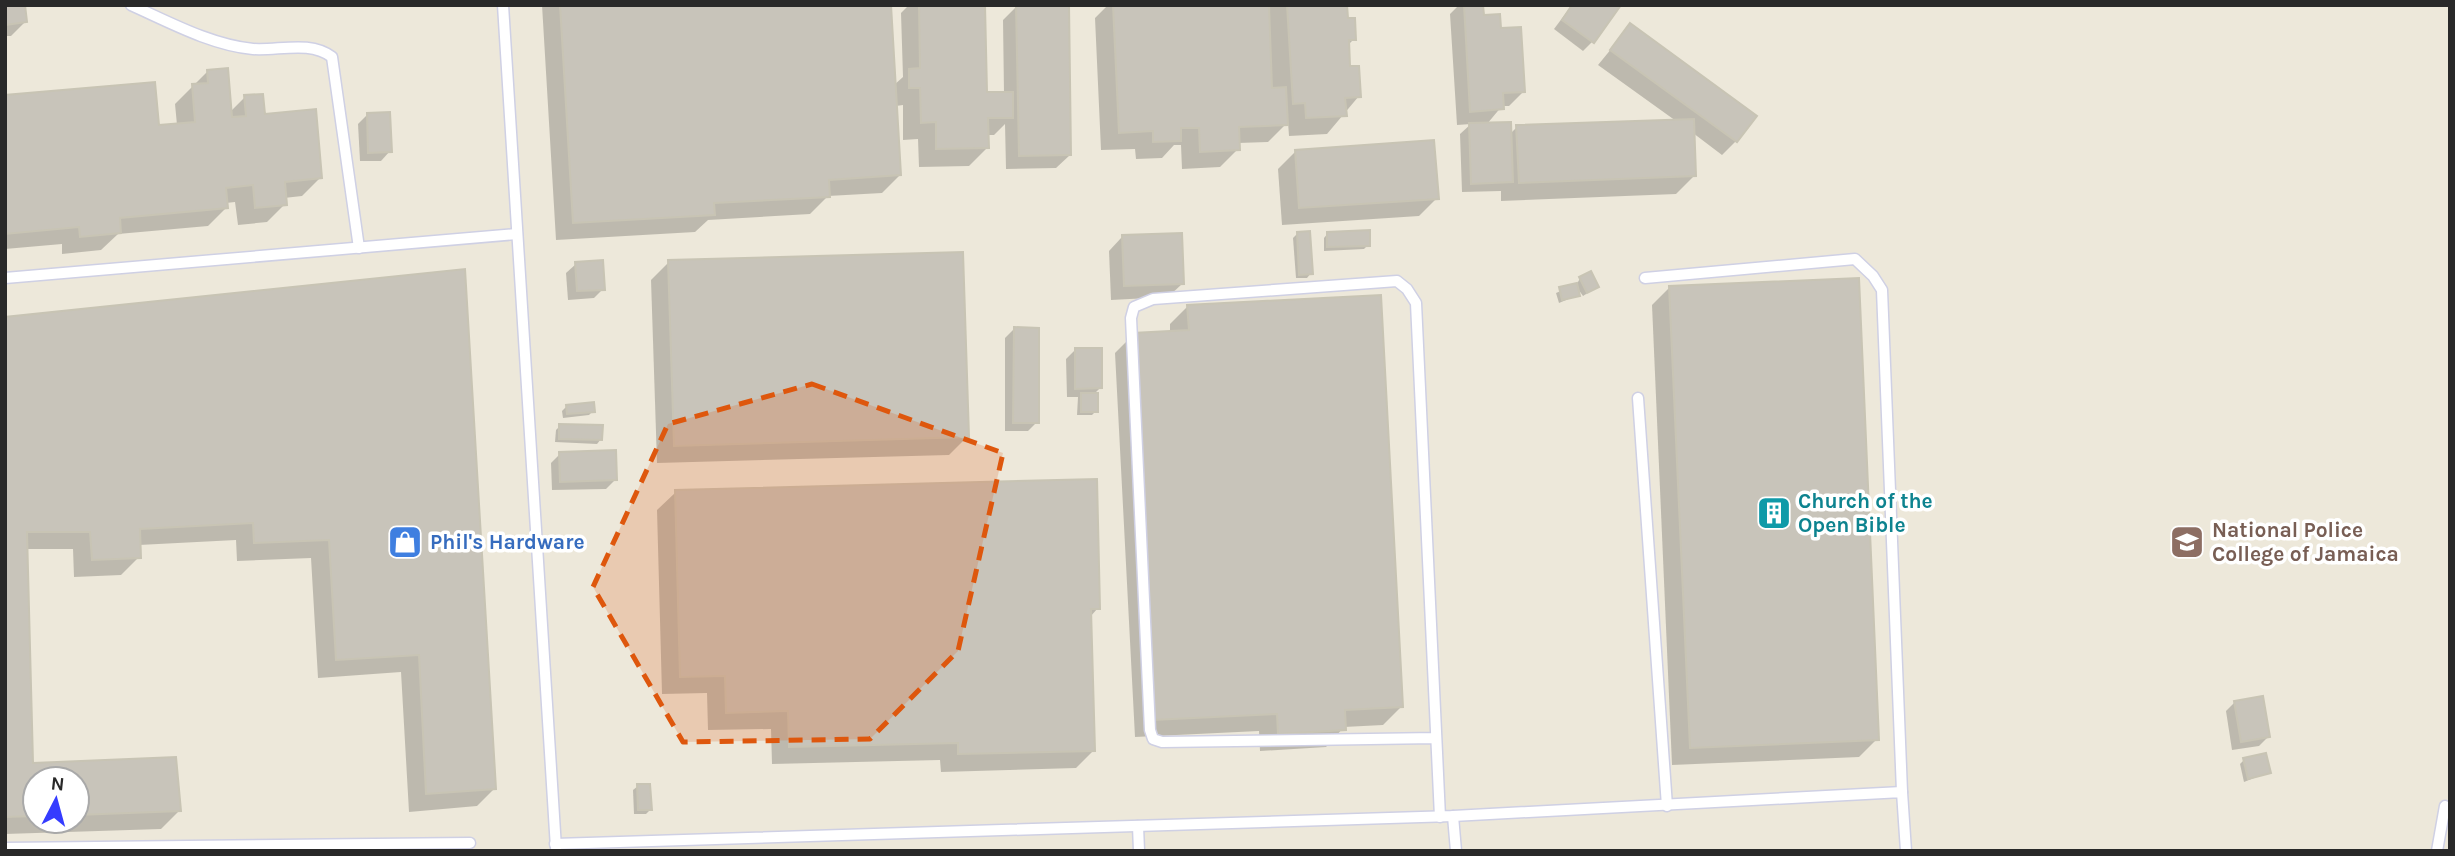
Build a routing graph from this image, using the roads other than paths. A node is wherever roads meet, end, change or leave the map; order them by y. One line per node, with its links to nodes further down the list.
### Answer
1 (131, 5): 4 (lane)
2 (503, 5): 3 (lane)
3 (517, 234): 4 (lane); 16 (lane)
4 (359, 248): 5 (lane)
5 (5, 278)
6 (1645, 278): 9 (lane)
7 (1638, 398): 10 (lane)
8 (1436, 738): 8 (lane); 13 (lane)
9 (1902, 792): 10 (lane); 20 (lane)
10 (1667, 806): 12 (lane)
11 (2445, 806): 21 (lane)
12 (1453, 816): 13 (lane); 19 (lane)
13 (1440, 817): 14 (lane)
14 (1138, 826): 16 (lane); 18 (lane)
15 (470, 843): 17 (lane)
16 (556, 847)
17 (5, 848)
18 (1139, 851)
19 (1456, 851)
20 (1906, 851)
21 (2437, 851)

